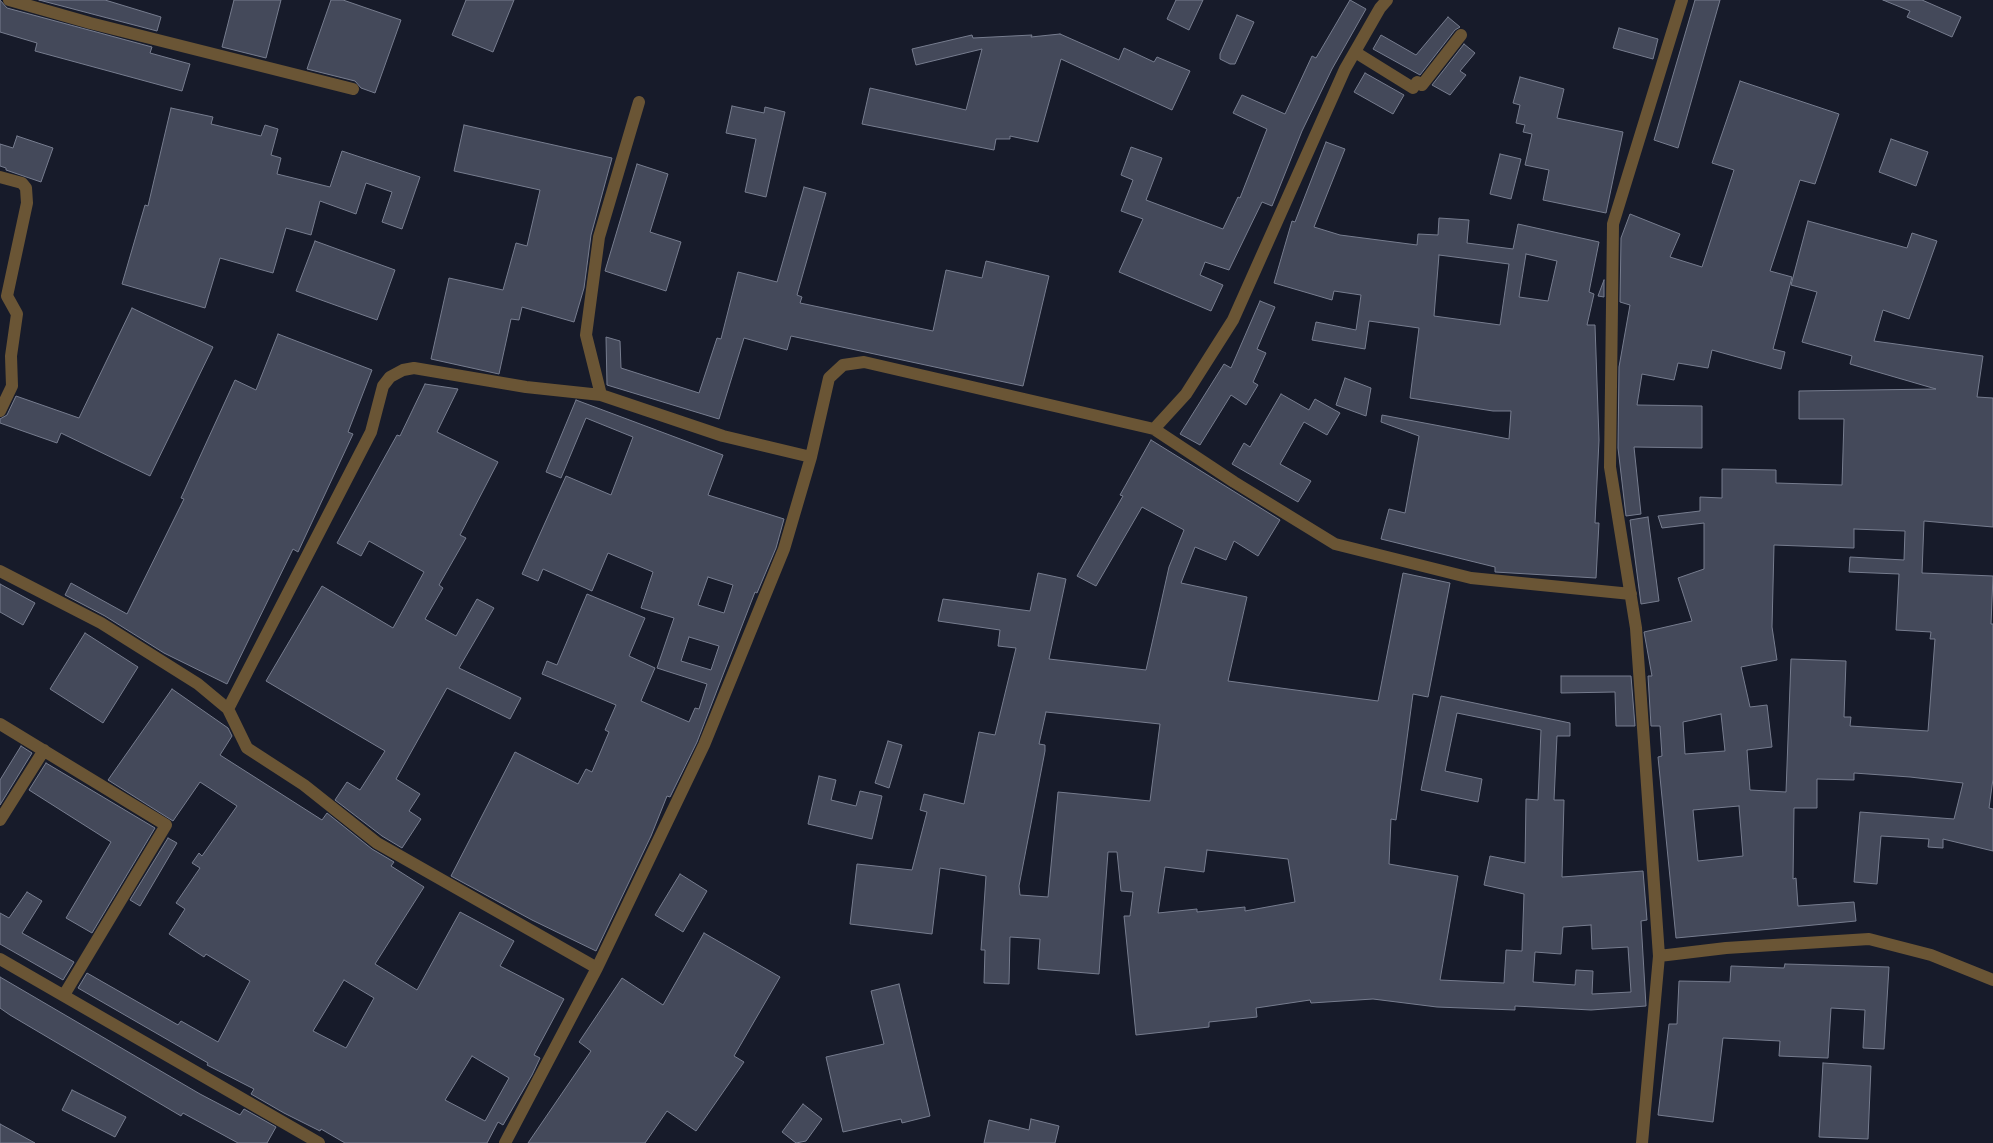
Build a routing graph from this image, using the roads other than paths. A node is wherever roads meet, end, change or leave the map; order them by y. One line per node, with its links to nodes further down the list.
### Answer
1 (9, 0): 6 (street)
2 (1387, 0): 5 (street)
3 (1682, 0): 14 (street)
4 (1461, 35): 5 (street)
5 (1355, 52): 11 (street)
6 (353, 88)
7 (639, 102): 9 (street)
8 (0, 176): 10 (street)
9 (601, 395): 12 (street); 15 (street)
10 (0, 411)
11 (1154, 429): 12 (street); 14 (street)
12 (811, 457): 21 (street)
13 (0, 571): 15 (street)
14 (1631, 594): 19 (street)
15 (228, 709): 21 (street)
16 (0, 724): 17 (street)
17 (44, 750): 18 (street); 23 (street)
18 (0, 820)
19 (1659, 956): 22 (street); 26 (street)
20 (0, 959): 23 (street)
21 (597, 968): 25 (street)
22 (1993, 980)
23 (64, 996): 24 (street)
24 (319, 1143)
25 (505, 1143)
26 (1642, 1143)

